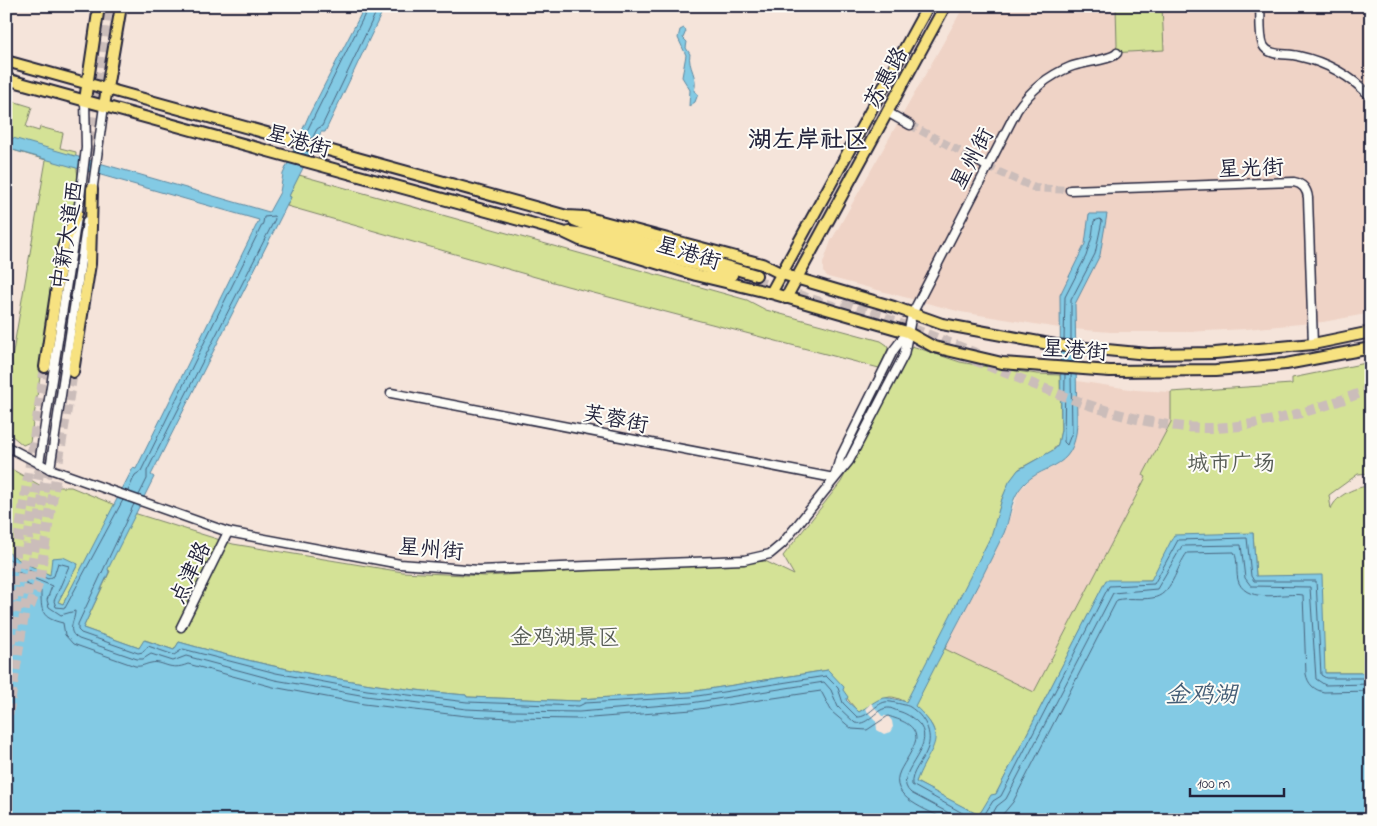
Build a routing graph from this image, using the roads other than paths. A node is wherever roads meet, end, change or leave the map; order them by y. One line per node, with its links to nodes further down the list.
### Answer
1 (99, 6): 9 (main road, 中新大道西)
2 (121, 6): 10 (main road, 中新大道西)
3 (928, 6): 23 (main road, 苏惠路)
4 (944, 6): 14 (main road, 苏惠路)
5 (1260, 6): 11 (street)
6 (1117, 53): 17 (street, 星州街)
7 (6, 61): 9 (main road, 星港街)
8 (6, 78): 12 (main road, 星港街)
9 (87, 83): 10 (main road, 星港街); 12 (main road, 中新大道西)
10 (107, 89): 13 (main road, 中新大道西); 21 (main road, 星港街)
11 (1371, 97)
12 (84, 100): 13 (main road, 星港街); 20 (street, 中新大道西)
13 (104, 106): 18 (street, 中新大道西); 22 (main road, 星港街)
14 (887, 112): 15 (street); 24 (main road, 苏惠路)
15 (910, 125)
16 (971, 157): 17 (street)
17 (987, 166): 27 (street, 星州街)
18 (92, 190): 33 (main road); 37 (street, 中新大道西)
19 (1070, 190): 30 (street, 星光街)
20 (77, 213): 32 (main road); 36 (street, 中新大道西)
21 (567, 216): 22 (main road); 23 (main road, 星港街)
22 (564, 232): 25 (main road, 星港街)
23 (782, 274): 24 (main road, 星港街); 25 (main road, 苏惠路)
24 (796, 278): 26 (main road, 苏惠路); 27 (main road, 星港街)
25 (771, 294): 26 (main road, 星港街)
26 (786, 298): 28 (main road, 星港街)
27 (912, 314): 28 (street, 星州街); 30 (main road, 星港街)
28 (907, 332): 31 (main road, 星港街); 38 (street, 星州街); 38 (street, 星州街)
29 (1371, 332): 30 (main road, 星港街)
30 (1313, 344)
31 (1371, 348)
32 (45, 367)
33 (73, 372)
34 (391, 393): 38 (street, 芙蓉街)
35 (6, 446): 36 (street, 星州街)
36 (39, 464): 37 (street, 星州街)
37 (50, 469): 39 (street, 星州街)
38 (834, 478): 39 (street, 星州街)
39 (228, 532): 40 (street, 点津路)
40 (181, 627)

